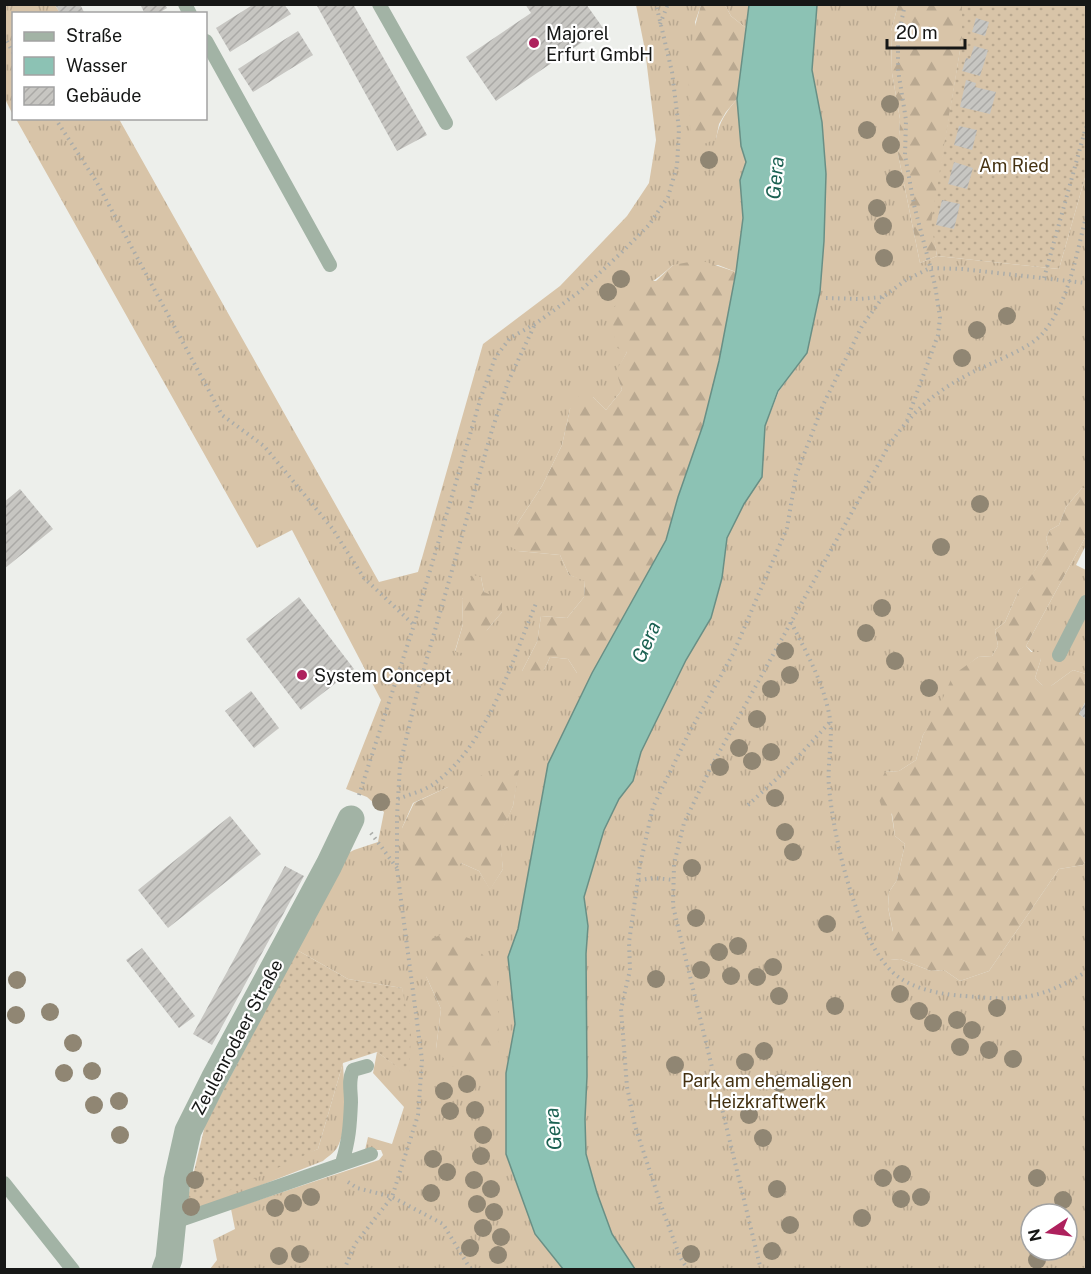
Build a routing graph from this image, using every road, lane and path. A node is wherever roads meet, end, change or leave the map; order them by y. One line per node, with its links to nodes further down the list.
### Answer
1 (379, 4): 10 (lane)
2 (656, 4): 5 (path)
3 (668, 4): 5 (path)
4 (905, 4): 14 (path)
5 (659, 25): 20 (path)
6 (4, 36): 8 (path)
7 (207, 43): 13 (lane)
8 (12, 50)
9 (56, 120): 25 (path)
10 (446, 123)
11 (1086, 127): 15 (path)
12 (1086, 218): 16 (path)
13 (330, 265)
14 (930, 268): 15 (path); 18 (path); 21 (path)
15 (1044, 278): 16 (path)
16 (1069, 280): 17 (path); 21 (path)
17 (1086, 283)
18 (883, 297): 19 (path); 32 (path)
19 (826, 298)
20 (536, 324): 25 (path); 28 (path)
21 (907, 421): 24 (path)
22 (537, 601): 28 (path)
23 (1086, 602): 26 (lane)
24 (790, 622): 27 (path); 33 (path)
25 (414, 625): 30 (path)
26 (1059, 655)
27 (831, 722): 29 (path); 34 (path)
28 (398, 800): 31 (path)
29 (748, 805)
30 (351, 819): 31 (path); 41 (street, Zeulenrodaer Straße)
31 (397, 869): 40 (path)
32 (639, 880): 33 (path); 46 (path)
33 (674, 880): 47 (path)
34 (1086, 972)
35 (367, 1066): 37 (lane)
36 (371, 1154): 37 (lane)
37 (342, 1163): 38 (lane)
38 (327, 1168): 40 (path); 41 (lane)
39 (4, 1183): 42 (lane)
40 (392, 1197): 44 (path); 45 (path)
41 (172, 1223): 43 (street, Zeulenrodaer Straße)
42 (73, 1269)
43 (165, 1269)
44 (344, 1269)
45 (471, 1269)
46 (688, 1269)
47 (761, 1269)

